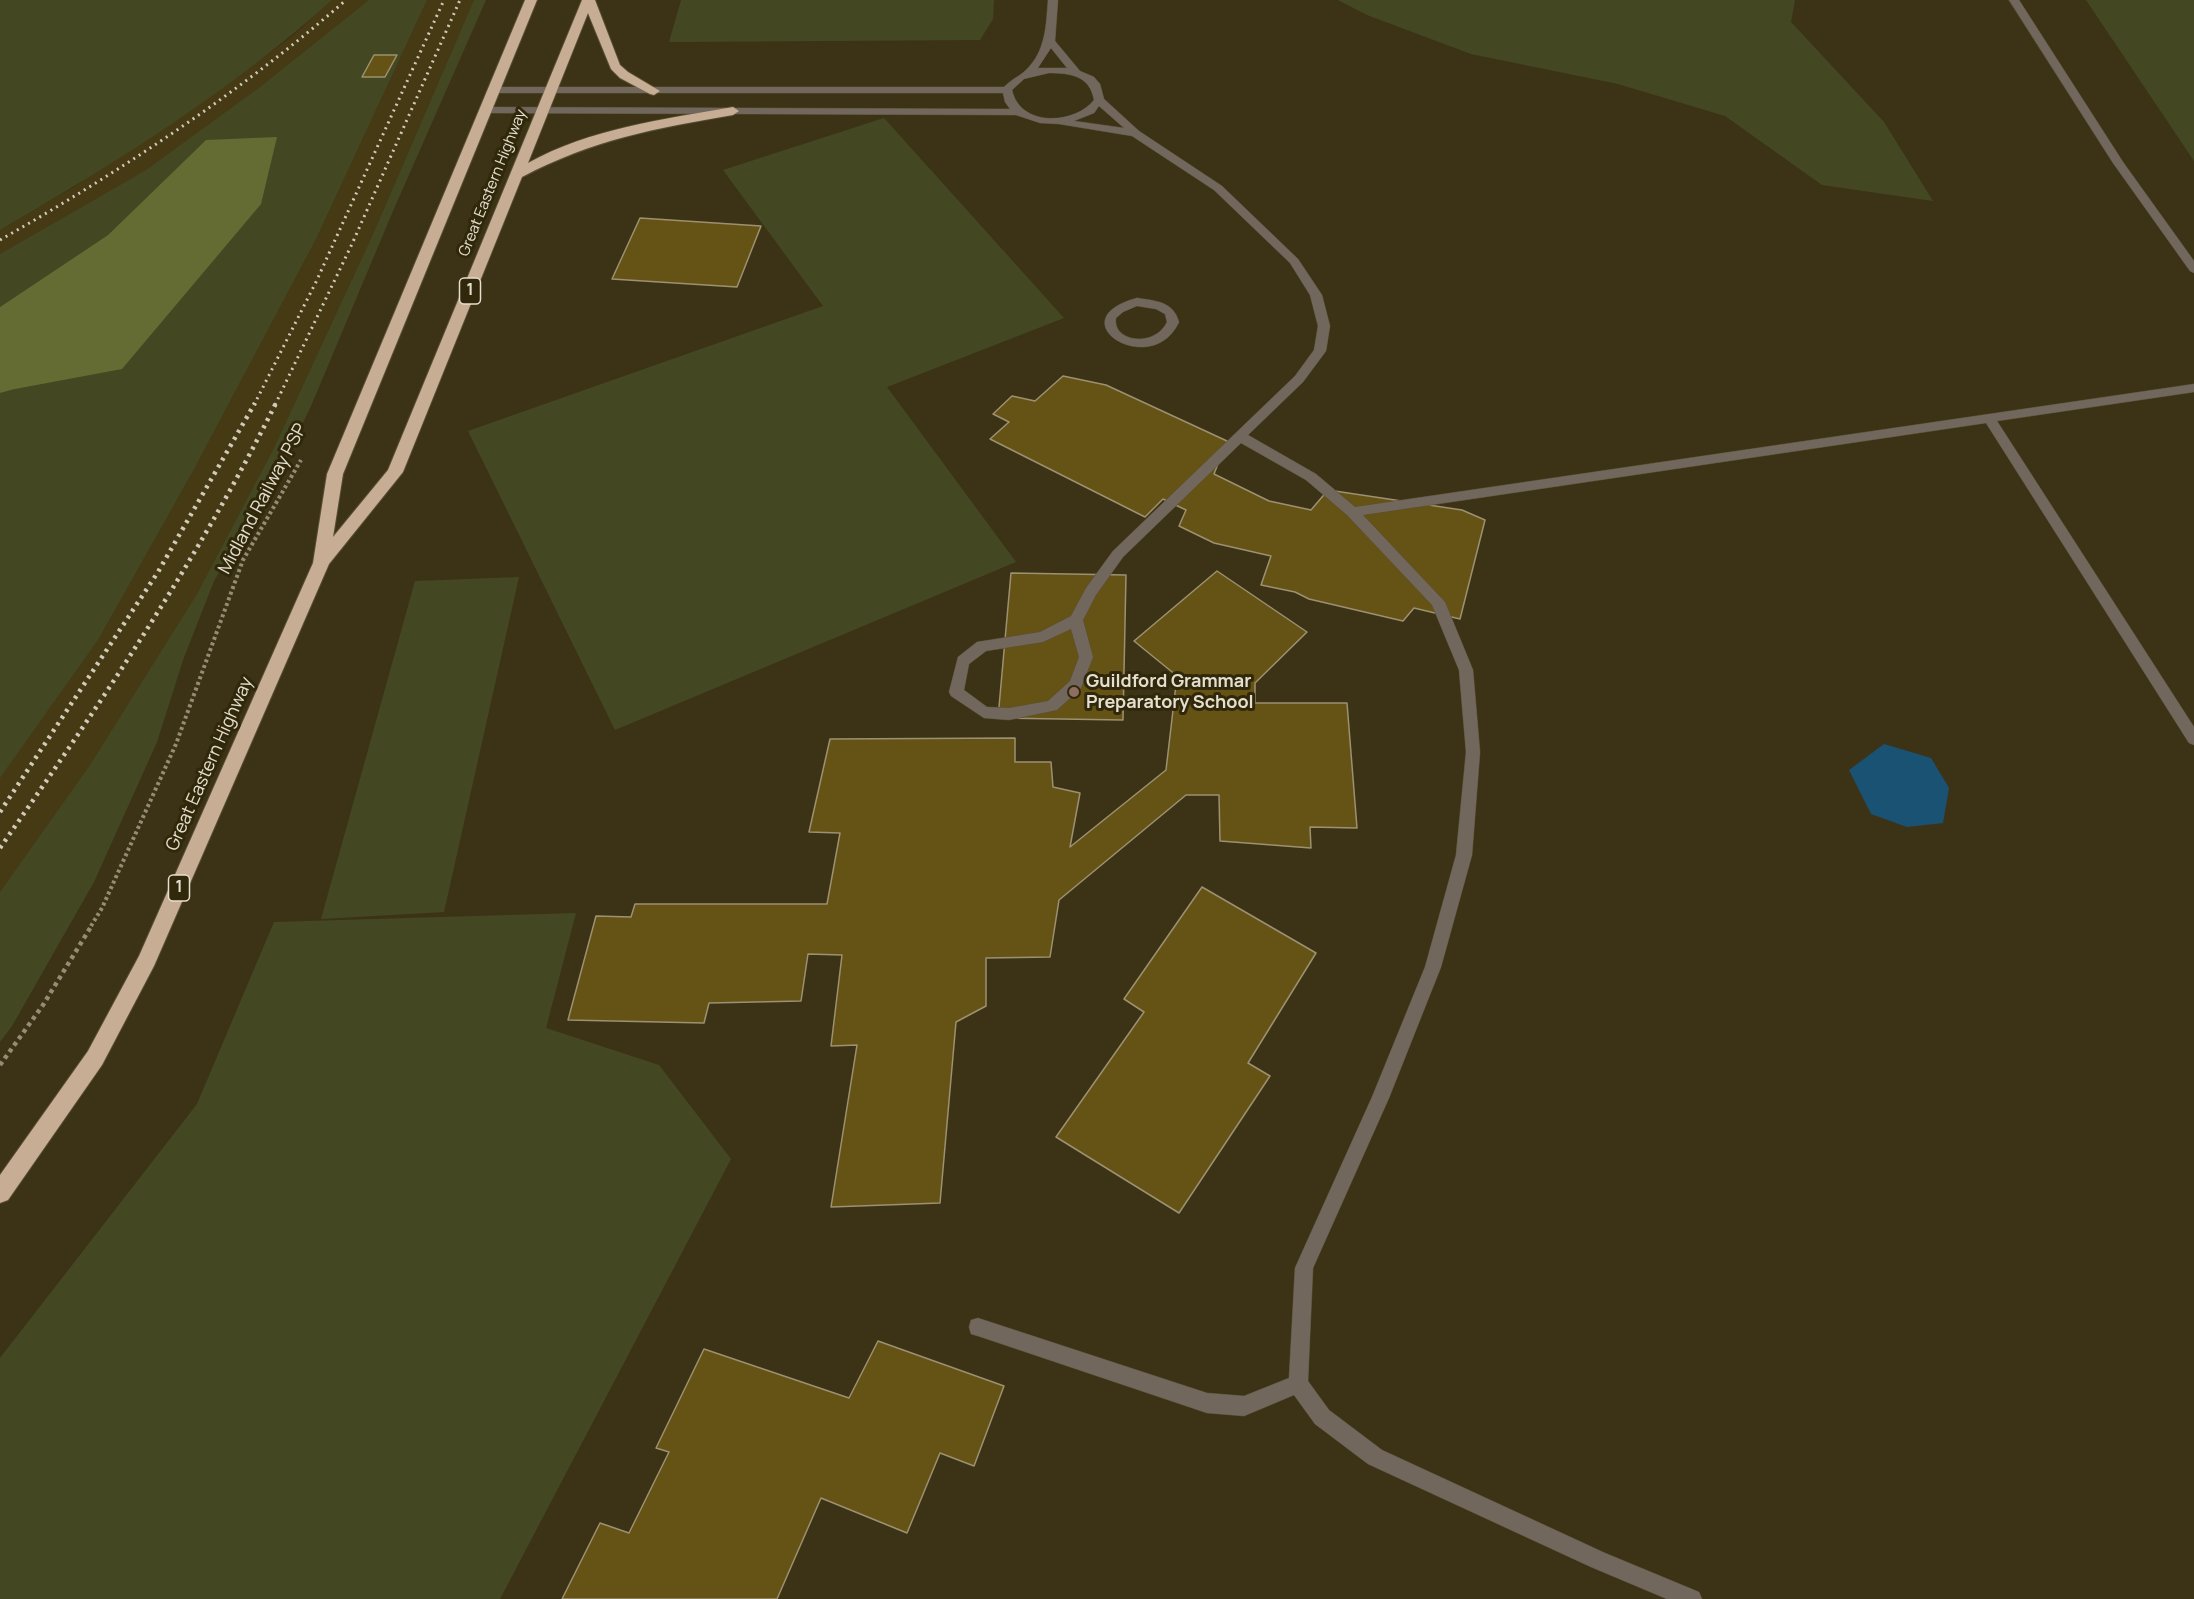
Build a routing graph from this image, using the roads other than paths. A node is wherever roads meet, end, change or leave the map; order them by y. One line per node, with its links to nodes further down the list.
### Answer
1 (531, 0): 8 (highway, Great Eastern Highway / 1)
2 (588, 0): 10 (highway, Great Eastern Highway / 1); 11 (highway)
3 (1053, 0): 5 (lane)
4 (2014, 0): 20 (lane)
5 (1050, 41): 6 (lane); 7 (lane)
6 (1075, 71): 7 (lane); 12 (lane)
7 (1029, 74): 9 (lane)
8 (495, 90): 10 (lane); 13 (highway, Great Eastern Highway / 1)
9 (1007, 90): 11 (lane); 16 (lane)
10 (552, 91): 11 (lane); 14 (highway, Great Eastern Highway / 1)
11 (654, 92)
12 (1099, 100): 17 (lane); 18 (lane)
13 (486, 110): 14 (lane); 26 (highway, Great Eastern Highway / 1)
14 (543, 111): 15 (lane); 19 (highway, Great Eastern Highway / 1)
15 (733, 111): 16 (lane); 19 (highway)
16 (1016, 112): 17 (lane)
17 (1053, 121): 18 (lane)
18 (1135, 133): 24 (lane)
19 (518, 174): 26 (highway, Great Eastern Highway / 1)
20 (2194, 269)
21 (1110, 324): 21 (lane)
22 (2194, 388): 23 (lane)
23 (1989, 418): 25 (lane); 28 (lane)
24 (1241, 437): 25 (lane); 27 (lane)
25 (1352, 512): 31 (lane)
26 (321, 563): 29 (highway, Great Eastern Highway / 1)
27 (1076, 620): 27 (lane)
28 (2194, 739)
29 (0, 1193)
30 (978, 1327): 31 (lane)
31 (1298, 1384): 32 (lane)
32 (1692, 1599)

